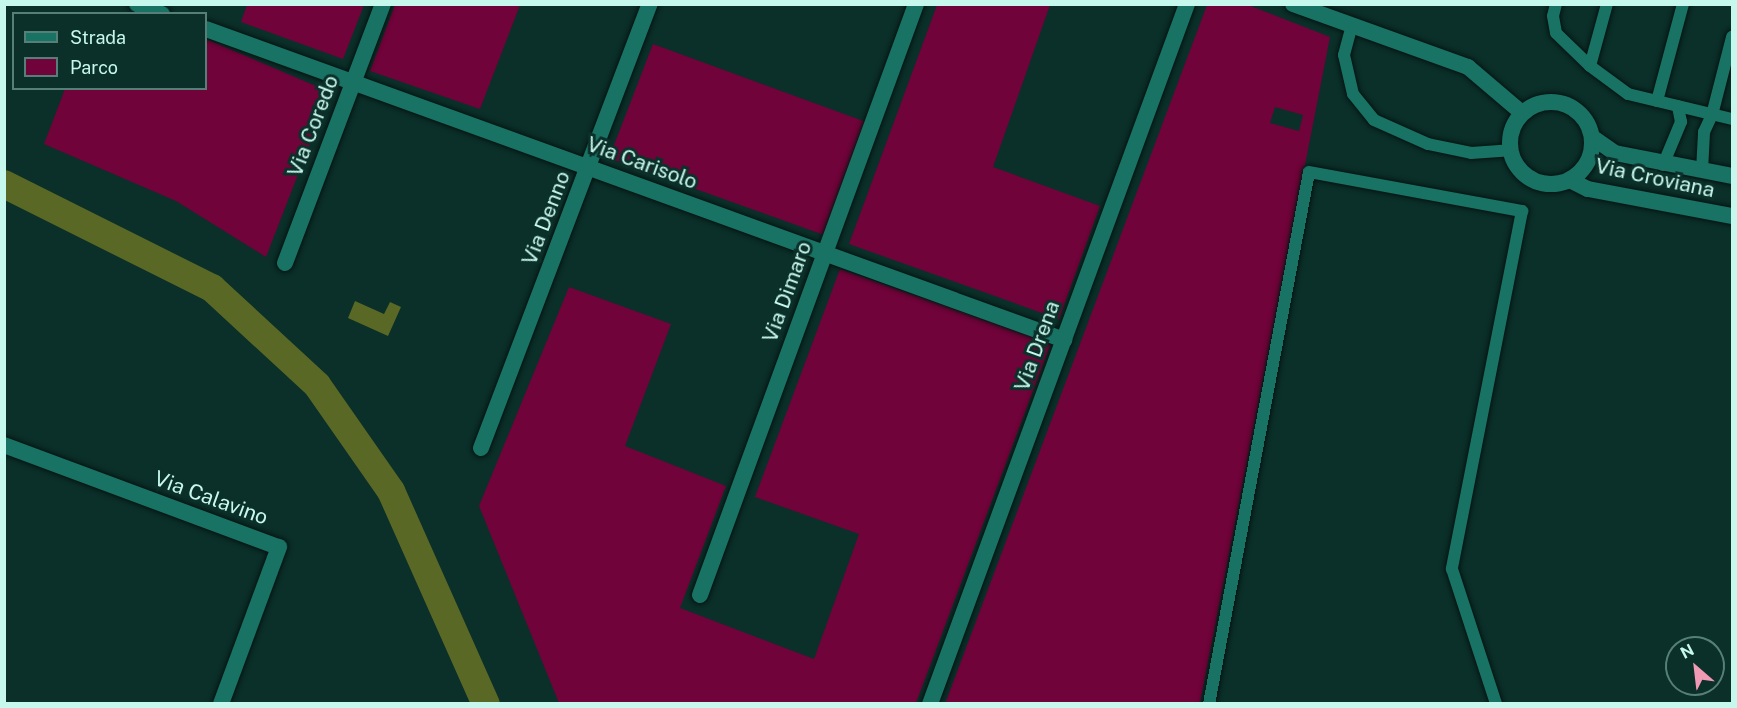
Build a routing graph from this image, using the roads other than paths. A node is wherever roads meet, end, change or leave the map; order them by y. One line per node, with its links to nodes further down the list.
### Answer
1 (137, 4): 10 (street)
2 (383, 4): 15 (street, Via Coredo)
3 (650, 4): 24 (street, Via Denno)
4 (916, 4): 29 (street, Via Dimaro)
5 (1187, 4): 31 (street, Via Drena)
6 (1293, 4): 11 (street)
7 (1556, 4): 14 (lane)
8 (1607, 4): 14 (lane)
9 (1683, 4): 16 (lane)
10 (157, 12)
11 (1352, 25): 18 (street); 22 (lane)
12 (207, 29): 15 (street, Via Carisolo)
13 (1732, 37): 19 (lane)
14 (1590, 66): 16 (lane)
15 (353, 83): 24 (street, Via Carisolo); 30 (street, Via Coredo)
16 (1657, 101): 17 (lane)
17 (1678, 106): 19 (lane); 23 (lane)
18 (1522, 113): 21 (street); 22 (street)
19 (1712, 115): 20 (lane); 25 (lane)
20 (1732, 119)
21 (1592, 137): 23 (street, Via Croviana); 27 (street)
22 (1510, 150): 27 (street)
23 (1663, 165): 25 (street, Via Croviana)
24 (590, 168): 29 (street, Via Carisolo); 33 (street, Via Denno)
25 (1702, 171): 26 (street, Via Croviana)
26 (1732, 176)
27 (1570, 180): 28 (street, Via Croviana)
28 (1732, 216)
29 (826, 254): 31 (street, Via Carisolo); 34 (street, Via Dimaro)
30 (285, 263)
31 (1064, 340): 36 (street, Via Drena)
32 (4, 445): 35 (street, Via Calavino)
33 (481, 448)
34 (700, 595)
35 (221, 704)
36 (930, 704)
37 (1209, 704): 38 (lane)
38 (1496, 704)

